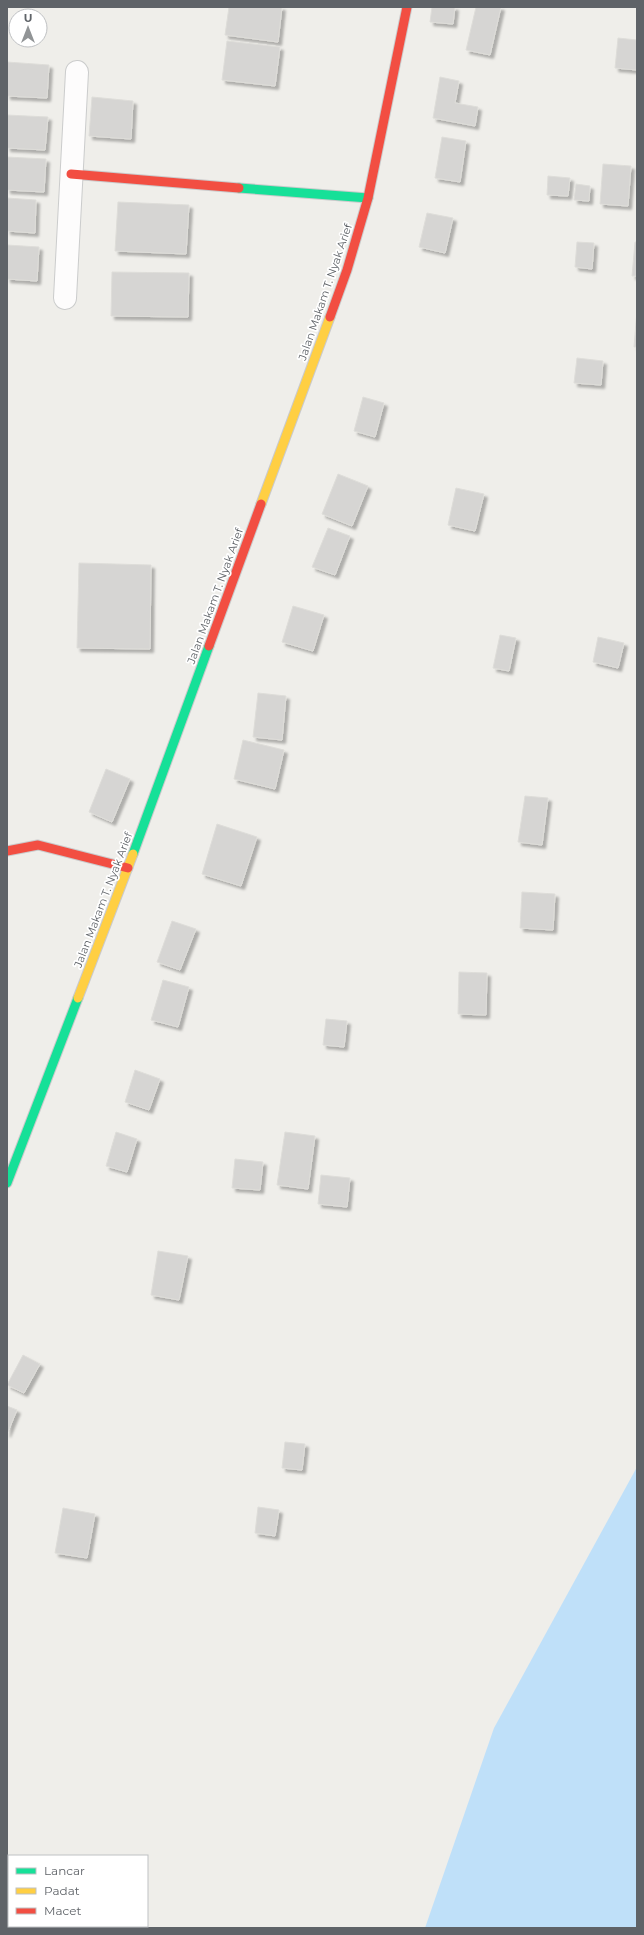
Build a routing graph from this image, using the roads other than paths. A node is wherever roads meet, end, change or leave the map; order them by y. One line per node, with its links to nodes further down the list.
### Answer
1 (407, 7): 4 (street, Jalan Makam T. Nyak Arief)
2 (78, 72): 3 (street)
3 (71, 174): 4 (street); 5 (street)
4 (368, 198): 7 (street, Jalan Makam T. Nyak Arief)
5 (65, 298)
6 (7, 851): 7 (street)
7 (128, 868): 8 (street, Jalan Makam T. Nyak Arief)
8 (7, 1183)

